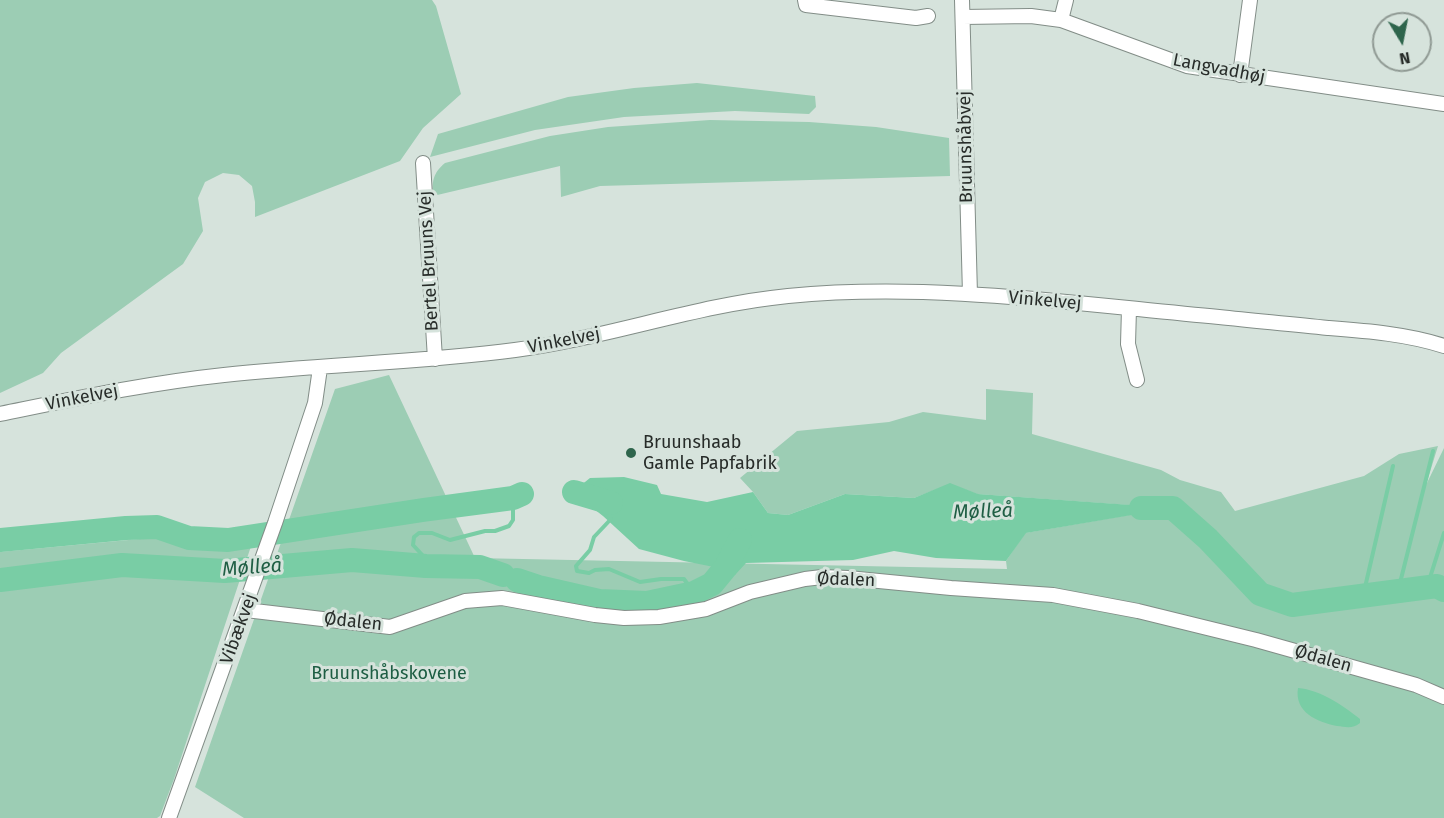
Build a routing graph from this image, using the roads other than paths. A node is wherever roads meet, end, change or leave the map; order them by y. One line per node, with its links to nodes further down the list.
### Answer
1 (805, 0): 5 (street)
2 (962, 0): 6 (street, Bruunshåbvej)
3 (1066, 0): 7 (street)
4 (1250, 0): 8 (street)
5 (928, 16)
6 (963, 17): 7 (street, Langvadhøj); 11 (street, Bruunshåbvej)
7 (1061, 20): 8 (street, Langvadhøj)
8 (1240, 75): 9 (street, Langvadhøj)
9 (1444, 104)
10 (423, 163): 14 (street, Bertel Bruuns Vej)
11 (970, 294): 12 (street, Vinkelvej); 14 (street, Vinkelvej)
12 (1129, 309): 13 (street, Vinkelvej); 16 (street)
13 (1444, 346)
14 (435, 359): 15 (street, Vinkelvej)
15 (320, 368): 17 (street, Vinkelvej); 18 (street, Vibækvej)
16 (1137, 380)
17 (0, 414)
18 (246, 610): 19 (street, Ødalen); 20 (street, Vibækvej)
19 (1444, 697)
20 (170, 818)

